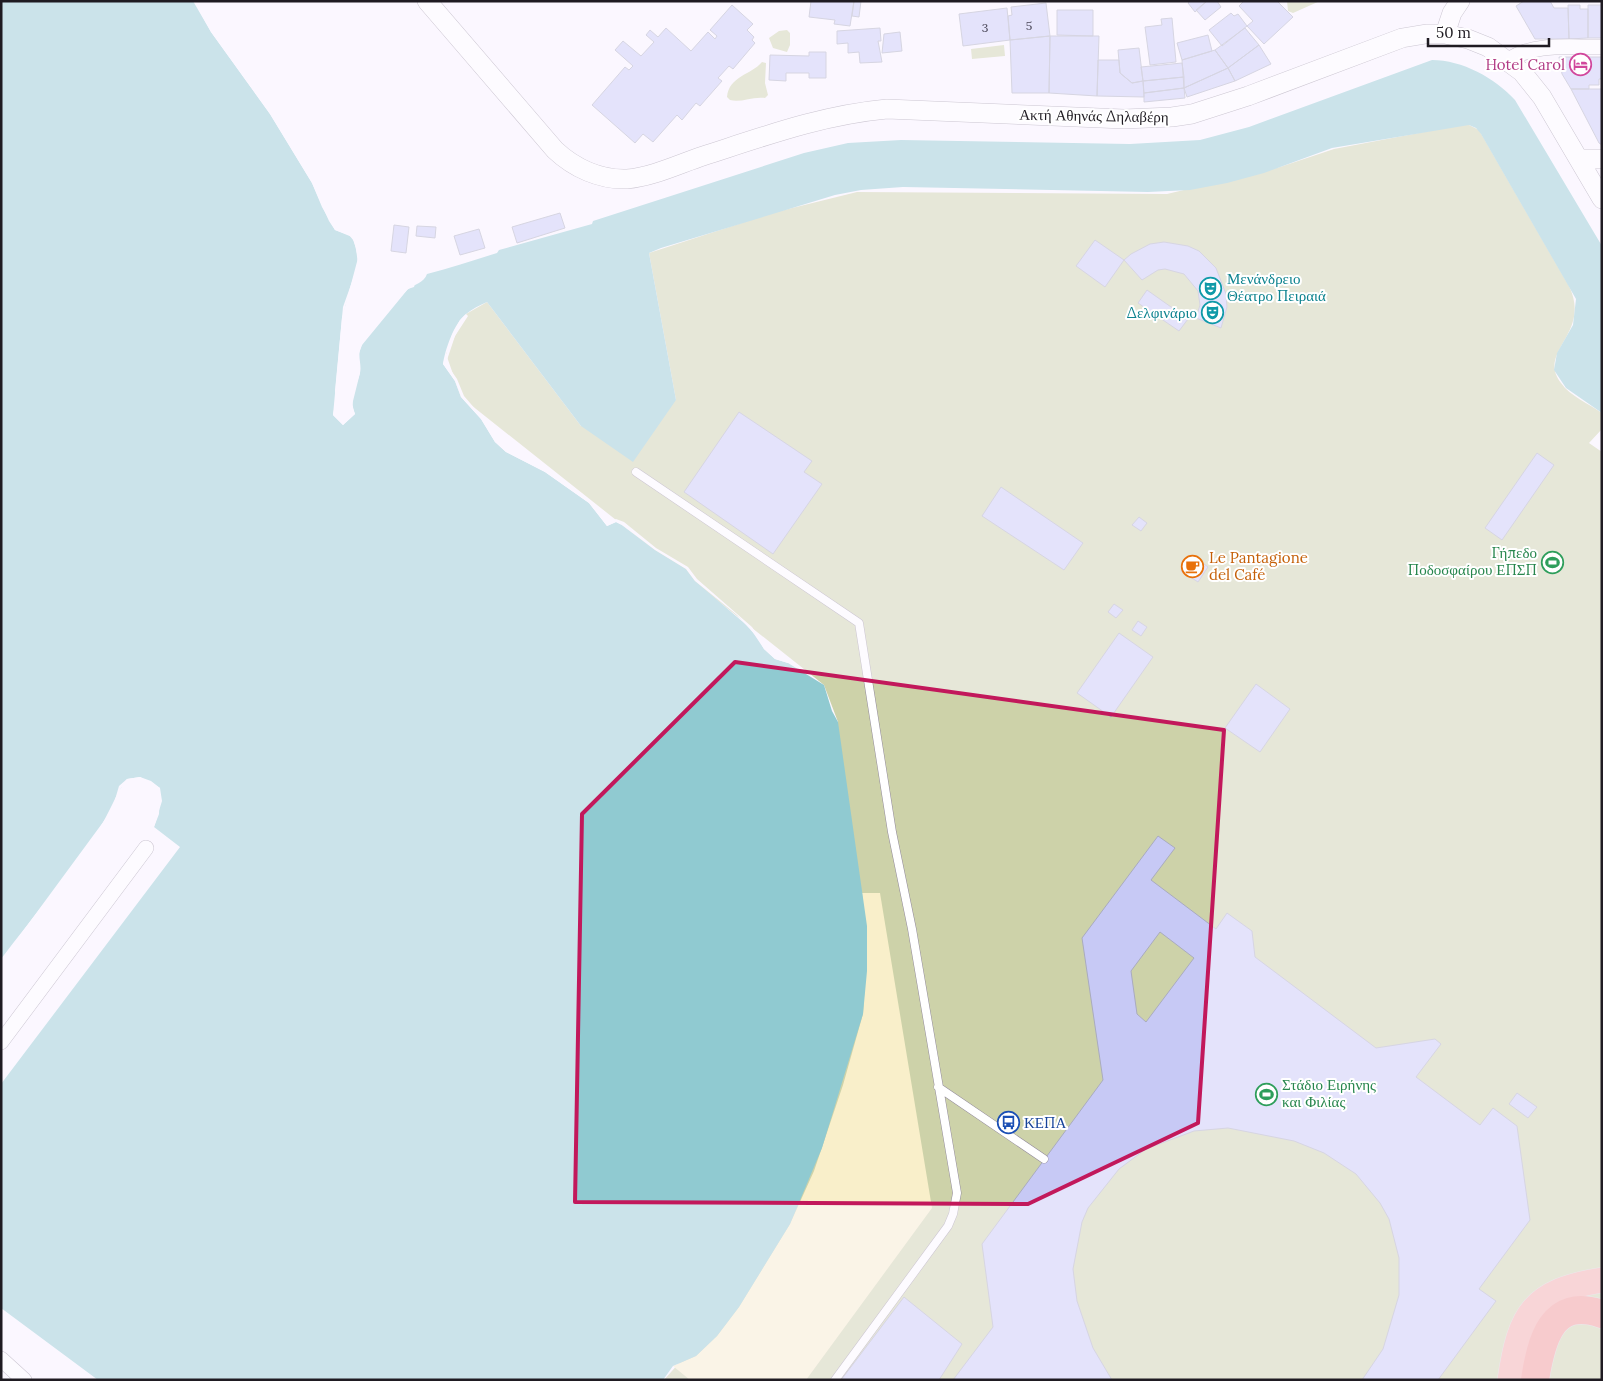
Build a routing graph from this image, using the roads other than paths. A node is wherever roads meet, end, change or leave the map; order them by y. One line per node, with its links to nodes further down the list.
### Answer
1 (427, 1): 3 (street, Ακτή Αθηνάς Δηλαβέρη)
2 (1460, 1): 3 (street)
3 (1445, 34): 5 (street, Ακτή Αθηνάς Δηλαβέρη)
4 (1602, 47): 5 (street)
5 (1509, 60): 6 (street, Ακτή Αθηνάς Δηλαβέρη)
6 (1579, 159): 7 (street); 8 (street, Ακτή Αθηνάς Δηλαβέρη)
7 (1602, 159)
8 (1602, 199)
9 (636, 472): 12 (lane)
10 (146, 848): 11 (street)
11 (1, 1042)
12 (938, 1087): 13 (lane); 19 (lane)
13 (1044, 1159)
14 (1602, 1280): 17 (highway)
15 (1602, 1314): 20 (highway)
16 (1, 1359): 18 (street)
17 (1508, 1369)
18 (24, 1380)
19 (835, 1380)
20 (1535, 1380)

